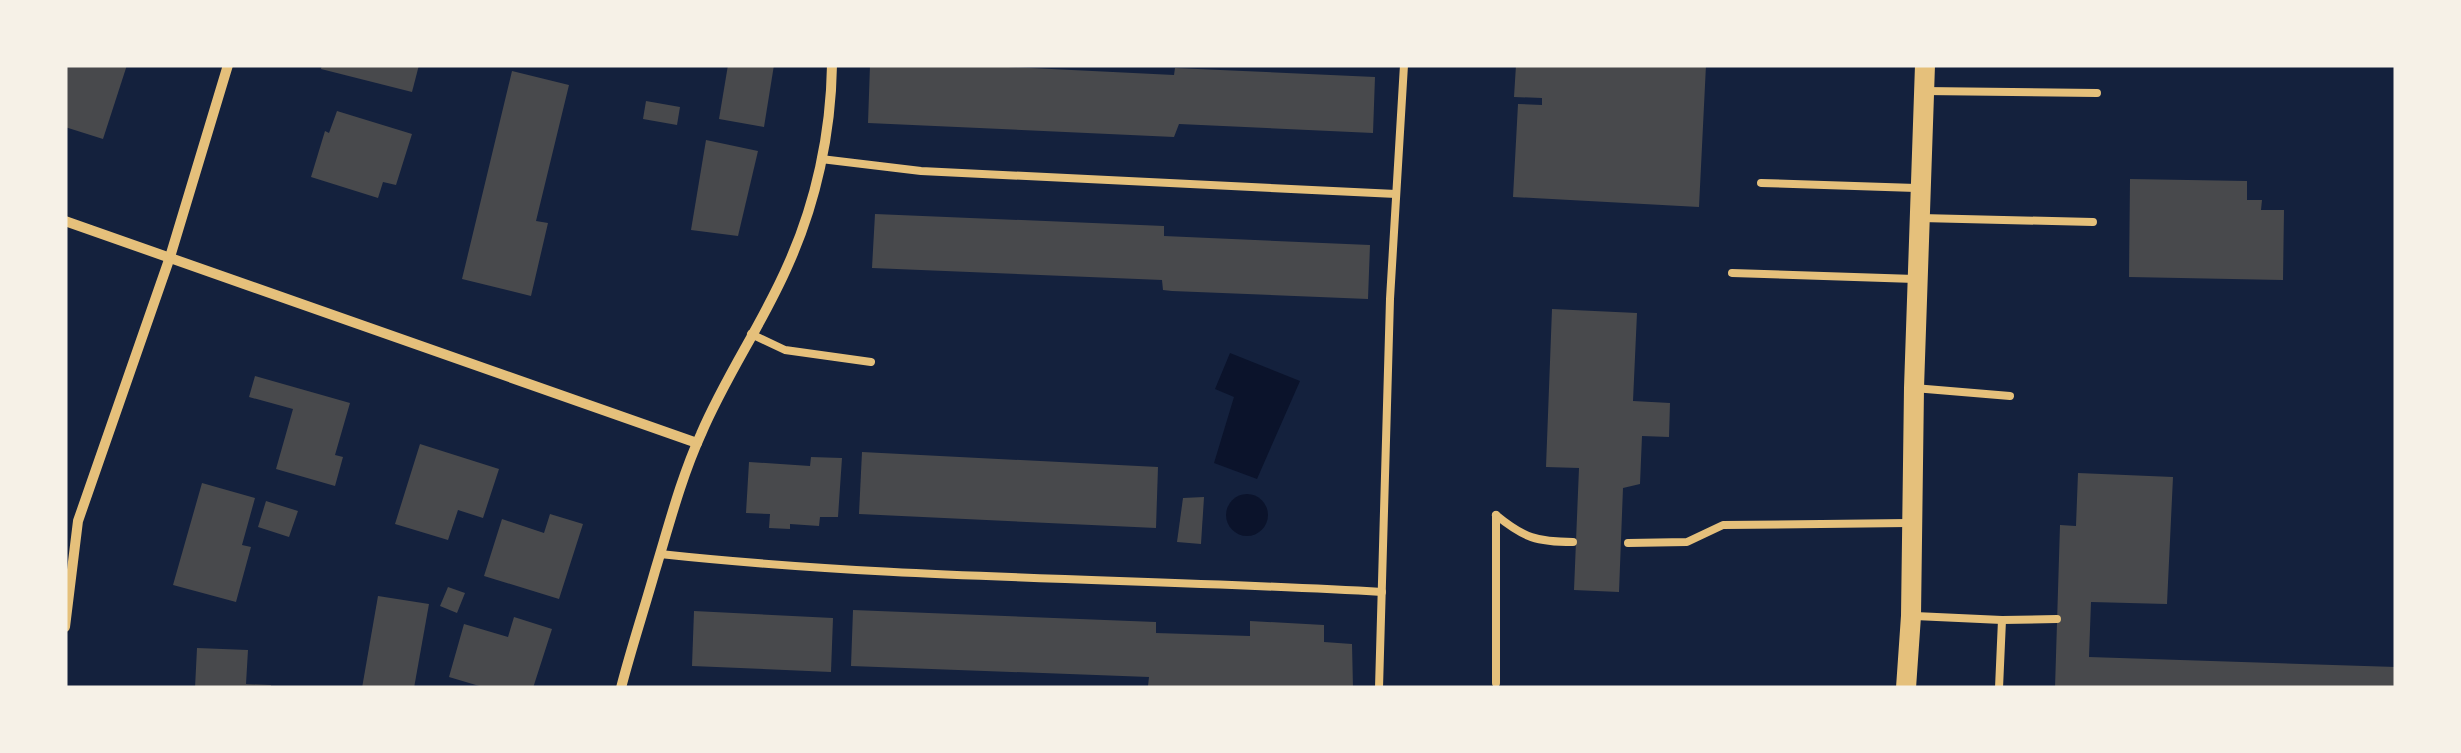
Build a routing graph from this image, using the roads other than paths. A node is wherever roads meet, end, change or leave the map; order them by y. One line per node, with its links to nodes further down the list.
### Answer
1 (228, 65): 14 (street)
2 (832, 65): 7 (street)
3 (1404, 65): 10 (lane)
4 (1925, 65): 5 (main road)
5 (1924, 90): 6 (lane); 9 (main road)
6 (2097, 93)
7 (821, 159): 10 (lane); 17 (street)
8 (1761, 182): 9 (lane)
9 (1921, 188): 11 (main road)
10 (1396, 194): 26 (lane)
11 (1921, 218): 13 (lane); 16 (main road)
12 (65, 221): 14 (street)
13 (2094, 222)
14 (170, 257): 21 (street); 30 (street)
15 (1732, 273): 16 (lane)
16 (1919, 279): 19 (main road)
17 (751, 334): 18 (lane); 21 (street)
18 (871, 362)
19 (1914, 388): 20 (lane); 22 (main road)
20 (2010, 396)
21 (697, 444): 25 (street)
22 (1912, 523): 24 (lane); 27 (main road)
23 (1573, 542): 31 (lane)
24 (1628, 544)
25 (660, 554): 26 (lane); 32 (street)
26 (1382, 592): 33 (lane)
27 (1911, 616): 28 (lane); 34 (main road)
28 (2002, 620): 29 (lane); 35 (lane)
29 (2057, 620)
30 (65, 627)
31 (1496, 683)
32 (620, 688)
33 (1379, 688)
34 (1906, 688)
35 (1999, 688)

